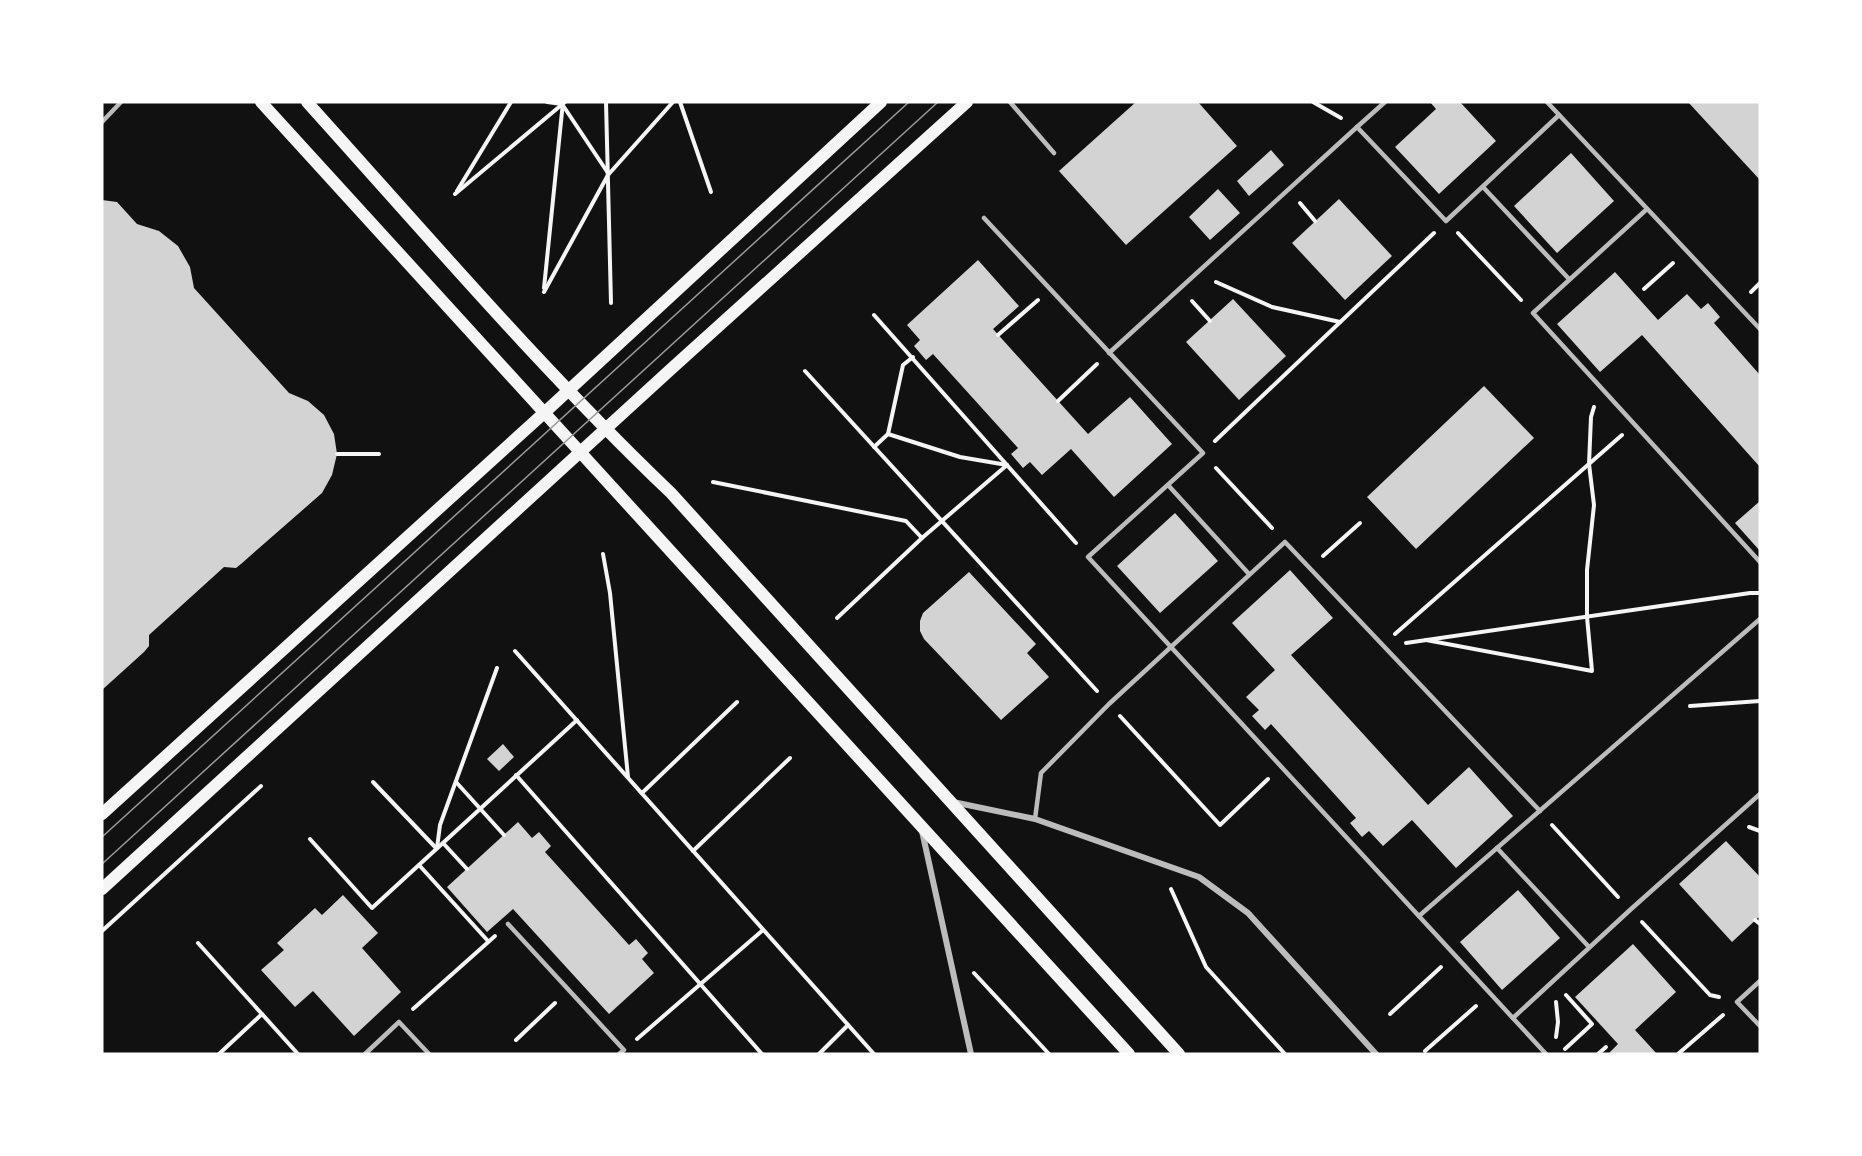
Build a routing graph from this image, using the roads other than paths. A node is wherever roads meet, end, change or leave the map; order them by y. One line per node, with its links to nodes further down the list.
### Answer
1 (120, 102): 10 (lane)
2 (261, 102): 20 (main road)
3 (307, 102): 19 (main road)
4 (881, 102): 19 (main road)
5 (967, 102): 21 (main road)
6 (1010, 102): 12 (lane)
7 (1384, 102): 11 (lane)
8 (1547, 102): 9 (lane)
9 (1559, 115): 13 (lane); 14 (lane)
10 (102, 122)
11 (1357, 127): 13 (lane); 18 (lane)
12 (1054, 153)
13 (1483, 187): 16 (lane)
14 (1647, 209): 16 (lane); 17 (lane)
15 (984, 218): 18 (lane)
16 (1569, 279): 24 (lane)
17 (1760, 329)
18 (1109, 353): 23 (lane)
19 (567, 390): 20 (main road); 21 (main road)
20 (544, 413): 22 (main road); 31 (main road)
21 (604, 430): 22 (main road); 29 (main road)
22 (581, 452): 33 (main road); 35 (main road)
23 (1168, 485): 25 (lane); 27 (lane)
24 (1760, 562)
25 (1250, 574): 27 (lane); 30 (lane)
26 (1760, 619): 30 (lane)
27 (1172, 646): 32 (lane); 36 (lane)
28 (1760, 794): 38 (lane)
29 (950, 802): 32 (street); 47 (main road)
30 (1540, 811): 34 (lane)
31 (102, 814)
32 (1035, 819): 48 (street)
33 (921, 825): 45 (street); 46 (main road)
34 (1497, 848): 36 (lane); 38 (lane)
35 (102, 889)
36 (1419, 916): 40 (lane)
37 (508, 924): 44 (lane)
38 (1589, 947): 40 (lane)
39 (1760, 981): 41 (lane)
40 (1513, 1018): 49 (lane)
41 (1760, 1026)
42 (365, 1054): 43 (lane)
43 (429, 1054)
44 (619, 1054)
45 (971, 1054)
46 (1129, 1054)
47 (1179, 1054)
48 (1376, 1054)
49 (1546, 1054)

